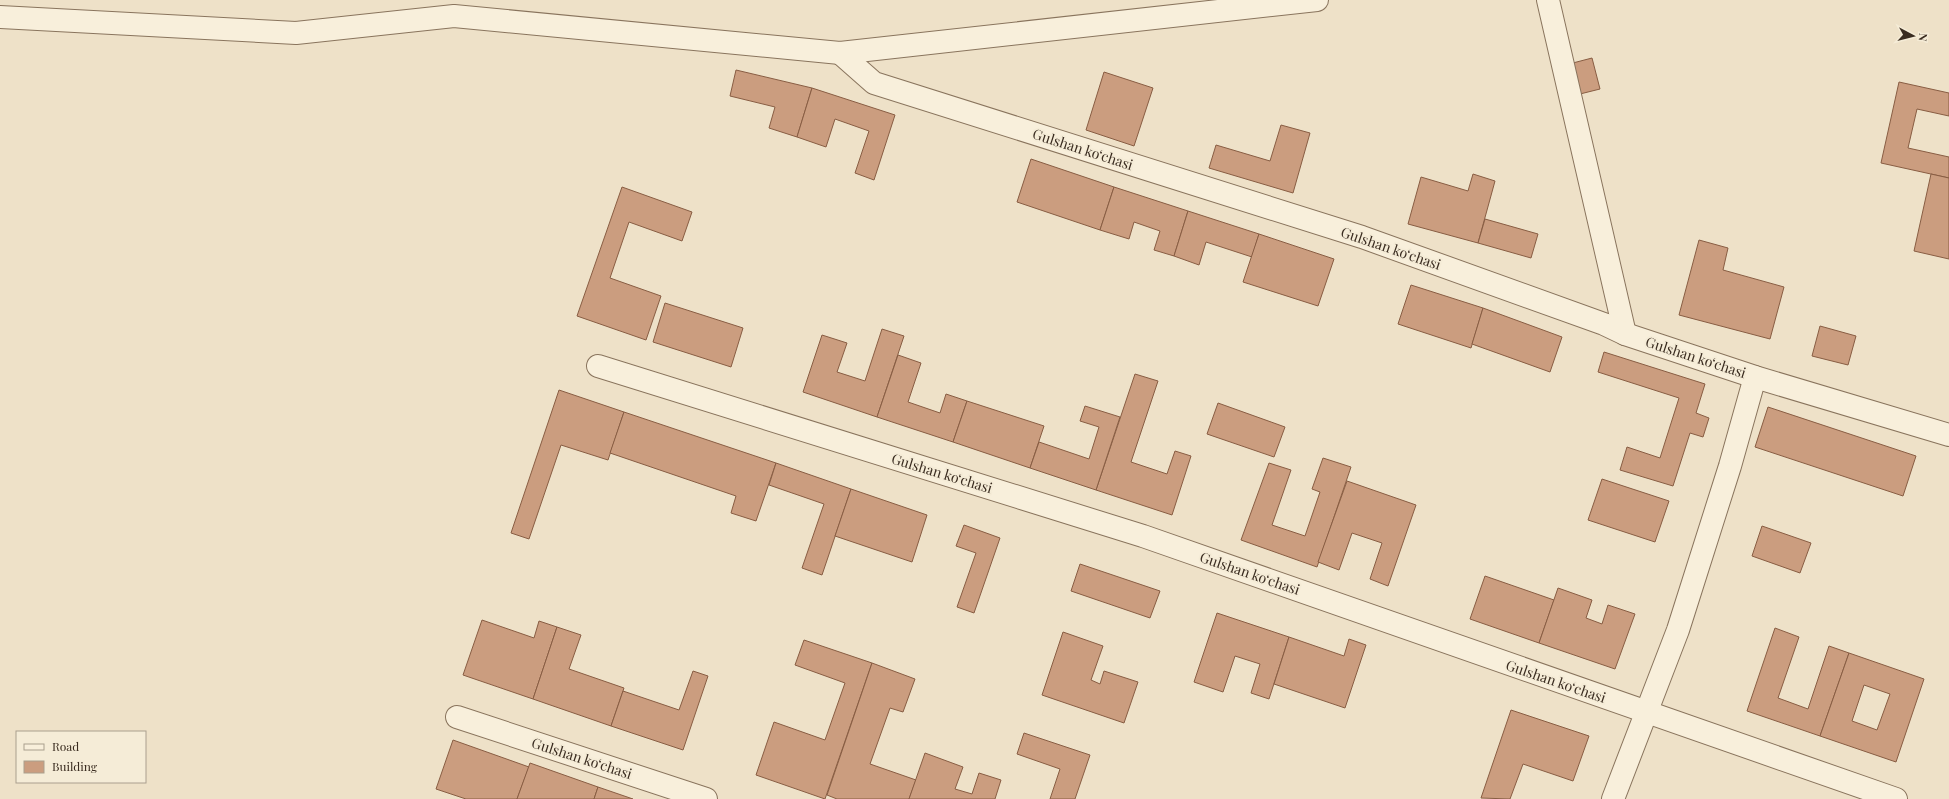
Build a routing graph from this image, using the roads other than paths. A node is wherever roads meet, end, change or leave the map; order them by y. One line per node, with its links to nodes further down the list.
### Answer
1 (1317, 0): 4 (street)
2 (1548, 0): 5 (street)
3 (0, 16): 4 (street)
4 (840, 53): 5 (street, Gulshan koʻchasi)
5 (1625, 334): 7 (street, Gulshan koʻchasi)
6 (598, 366): 9 (street, Gulshan koʻchasi)
7 (1755, 377): 8 (street, Gulshan koʻchasi); 9 (street)
8 (1949, 435)
9 (1646, 712): 12 (street); 13 (street, Gulshan koʻchasi)
10 (457, 716): 11 (street, Gulshan koʻchasi)
11 (706, 799)
12 (1613, 799)
13 (1896, 799)

